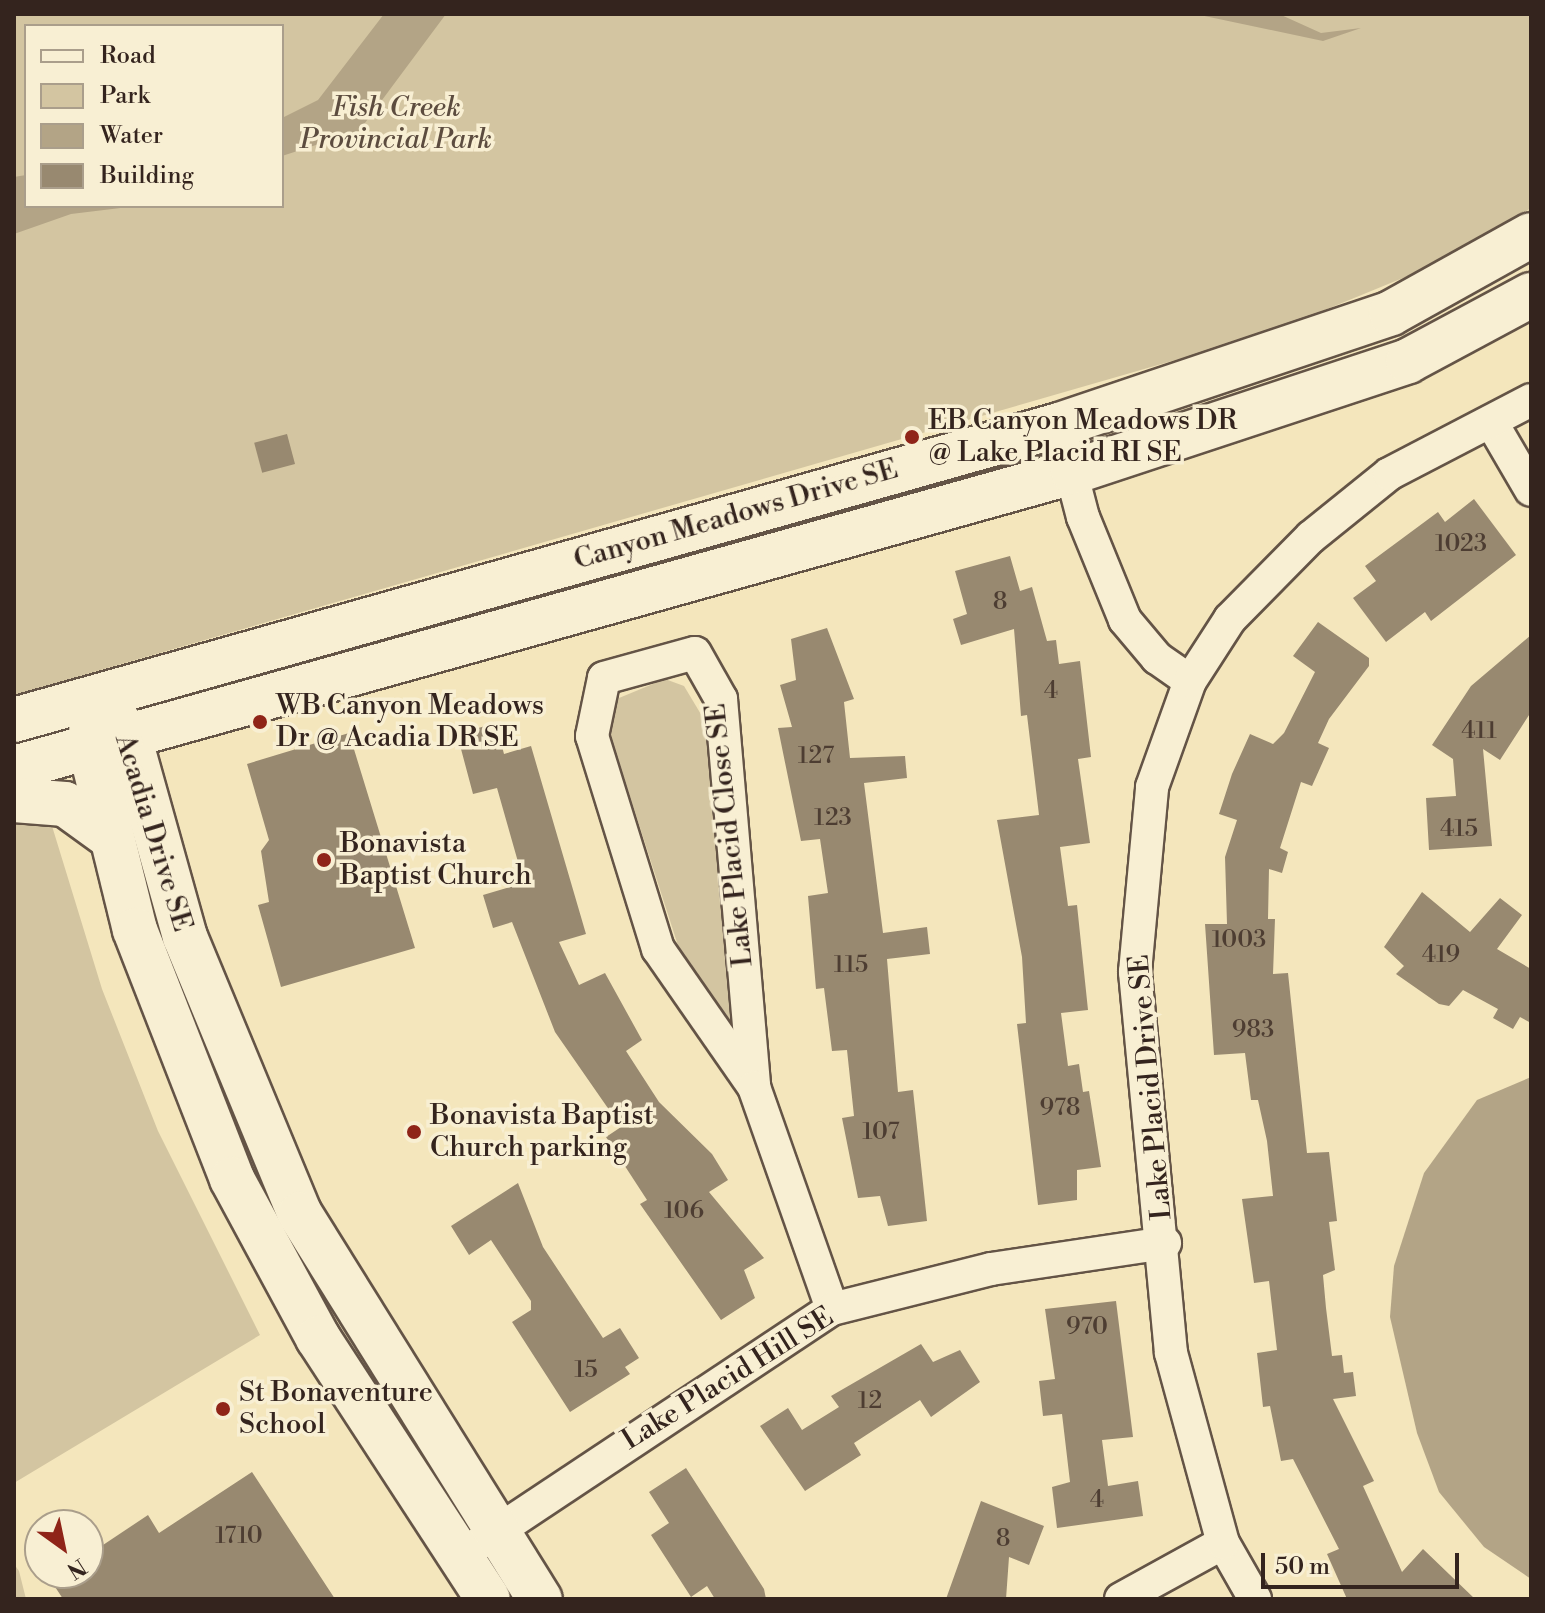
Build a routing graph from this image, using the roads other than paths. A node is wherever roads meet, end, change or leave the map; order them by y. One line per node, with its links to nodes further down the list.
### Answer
1 (1531, 235): 4 (main road, Canyon Meadows Drive SE)
2 (1531, 295): 6 (main road, Canyon Meadows Drive SE)
3 (1531, 400): 5 (street, Lake Placid Drive SE)
4 (1059, 425): 6 (street); 9 (main road, Canyon Meadows Drive SE)
5 (1493, 425): 7 (street); 8 (street, Lake Placid Drive SE)
6 (1073, 472): 8 (street); 11 (main road, Canyon Meadows Drive SE)
7 (1531, 490)
8 (1190, 681): 16 (street, Lake Placid Drive SE)
9 (95, 696): 10 (main road, Canyon Meadows Drive SE); 11 (main road, Acadia Drive SE)
10 (14, 720)
11 (109, 740): 12 (main road, Canyon Meadows Drive SE); 14 (main road, Acadia Drive SE); 18 (main road, Acadia Drive SE)
12 (14, 768)
13 (14, 800): 14 (main road)
14 (111, 837): 20 (main road, Acadia Drive SE)
15 (754, 1087): 15 (street, Lake Placid Close SE); 17 (street, Lake Placid Close SE)
16 (1165, 1243): 17 (street, Lake Placid Hill SE); 19 (street, Lake Placid Drive SE)
17 (832, 1309): 18 (street, Lake Placid Hill SE)
18 (497, 1532): 20 (street, Lake Placid Hill SE); 22 (main road, Acadia Drive SE)
19 (1223, 1543): 23 (street); 24 (street, Lake Placid Drive SE)
20 (460, 1556): 21 (main road, Acadia Drive SE)
21 (488, 1599)
22 (540, 1599)
23 (1121, 1599)
24 (1255, 1599)

